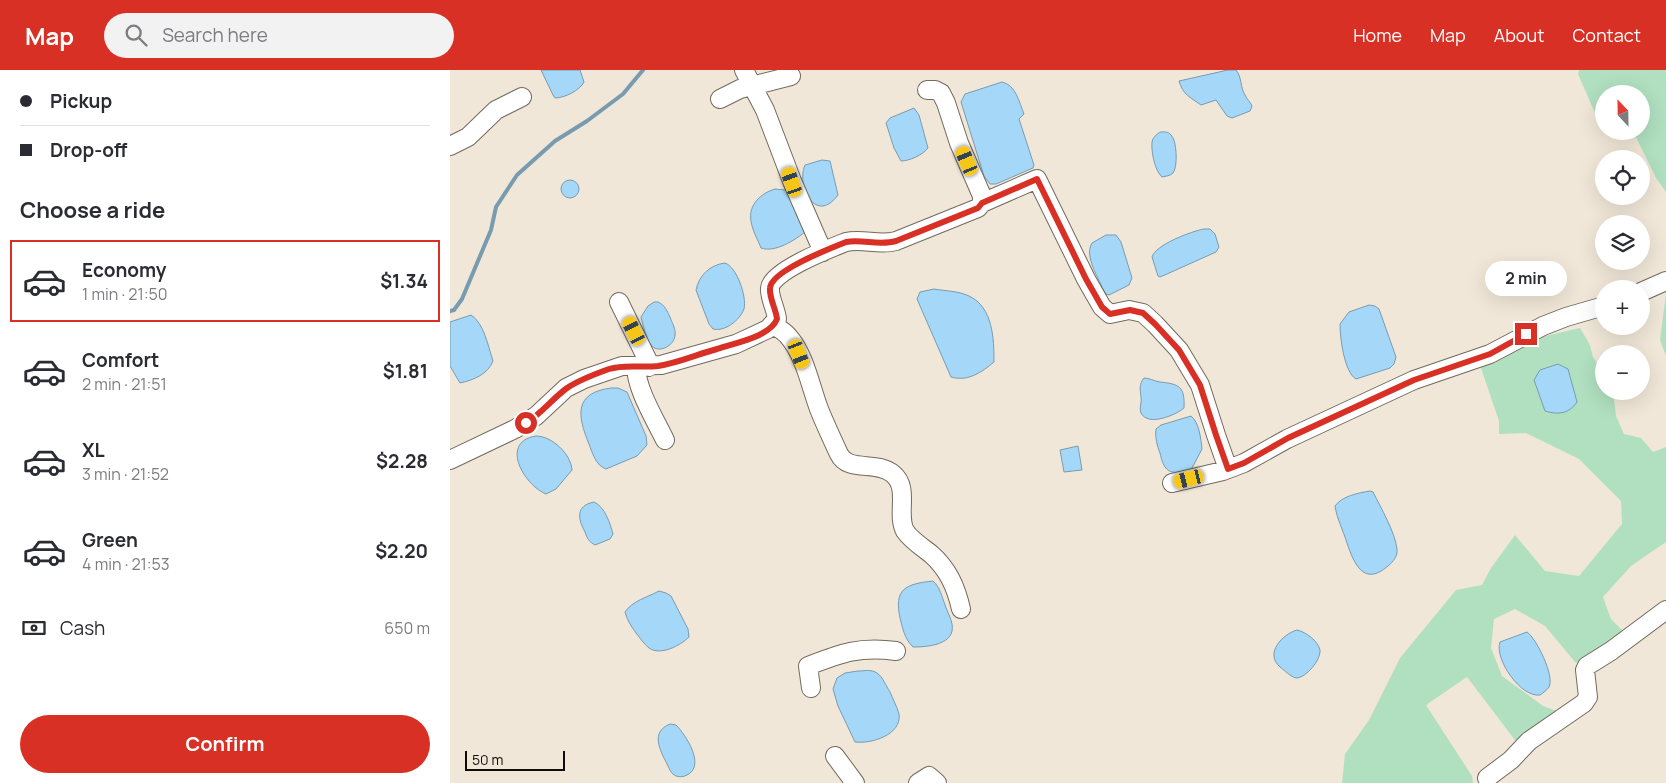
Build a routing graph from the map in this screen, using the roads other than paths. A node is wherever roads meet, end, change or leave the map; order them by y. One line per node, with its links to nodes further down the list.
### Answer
1 (791, 76): 2 (street)
2 (748, 78): 5 (street); 8 (street)
3 (927, 90): 7 (street)
4 (522, 97): 6 (street)
5 (720, 99)
6 (450, 146)
7 (982, 203): 8 (street); 17 (street)
8 (823, 252): 13 (street)
9 (1666, 281): 10 (street)
10 (1650, 288)
11 (619, 302): 14 (street)
12 (1595, 309): 17 (street)
13 (773, 325): 14 (street); 19 (street)
14 (643, 366): 15 (street); 16 (street)
15 (665, 440)
16 (450, 460)
17 (1228, 469): 18 (street)
18 (1172, 484)
19 (962, 608)
20 (1666, 610): 24 (street)
21 (896, 651): 22 (street)
22 (811, 688)
23 (835, 756): 25 (street)
24 (1487, 778)
25 (855, 783)
26 (918, 783): 27 (street)
27 (937, 783)

